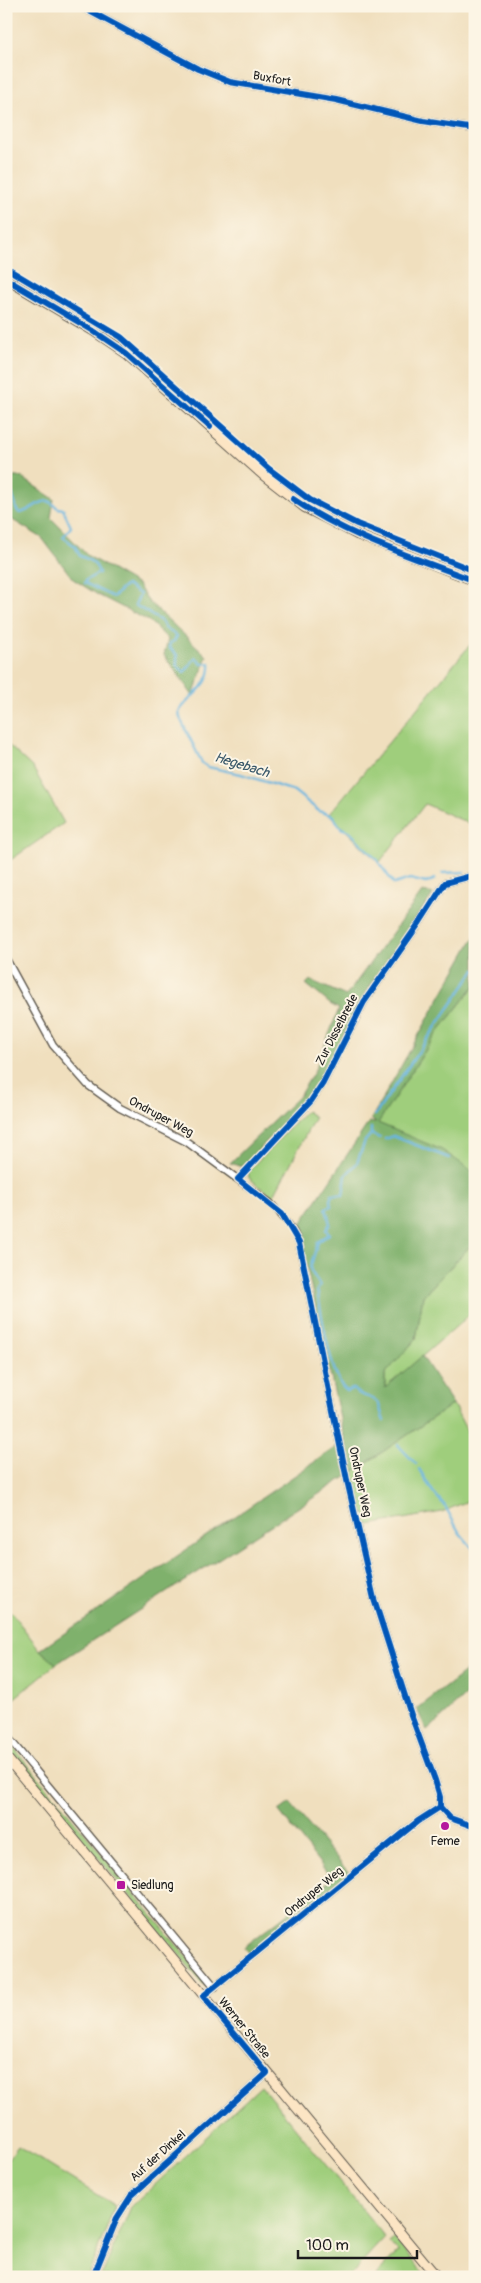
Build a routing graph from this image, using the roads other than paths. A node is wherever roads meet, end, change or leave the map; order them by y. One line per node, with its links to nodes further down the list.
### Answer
1 (80, 6): 2 (street, Buxfort)
2 (475, 129)
3 (6, 279): 4 (main road)
4 (475, 581)
5 (475, 875): 7 (street, Zur Disselbrede)
6 (6, 958): 7 (street, Ondruper Weg)
7 (238, 1179): 10 (street, Ondruper Weg)
8 (6, 1735): 12 (street, Werner Straße)
9 (6, 1757): 13 (main road, Werner Straße)
10 (440, 1808): 11 (street); 12 (street, Ondruper Weg)
11 (475, 1827)
12 (215, 1987): 13 (street, Ondruper Weg)
13 (203, 1996): 14 (main road, Werner Straße)
14 (267, 2074): 15 (street, Auf der Dinkel); 16 (main road, Werner Straße)
15 (93, 2277)
16 (437, 2277)

